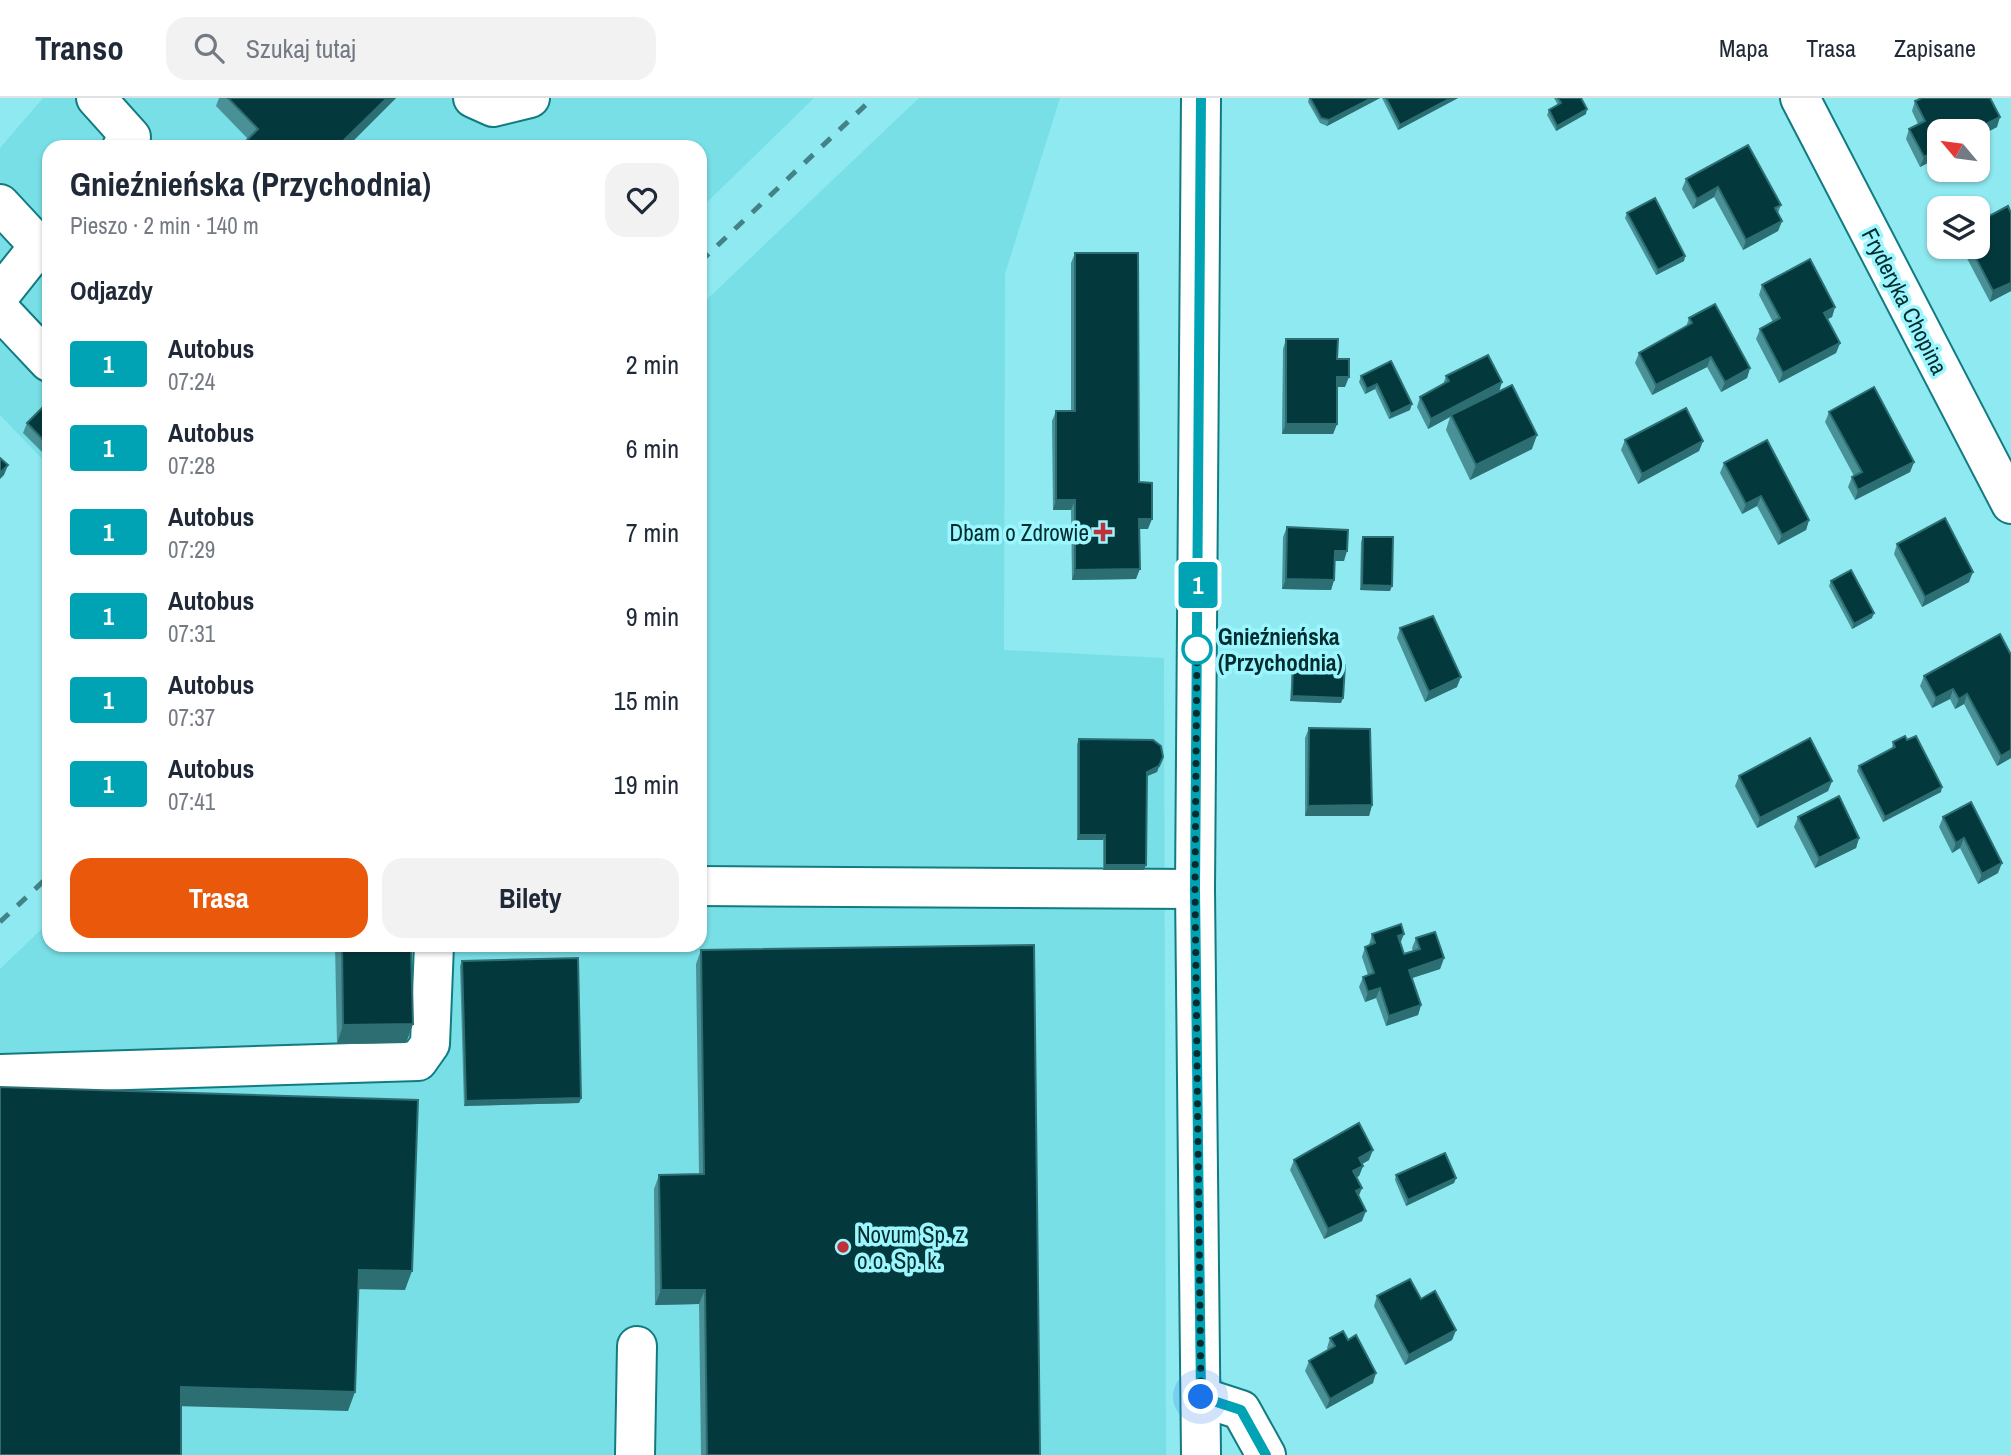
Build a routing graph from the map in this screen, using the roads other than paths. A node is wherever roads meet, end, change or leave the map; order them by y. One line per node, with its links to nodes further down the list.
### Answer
1 (96, 98): 6 (street)
2 (473, 98): 3 (street)
3 (530, 98)
4 (1201, 98): 13 (street)
5 (1800, 98): 11 (street, Fryderyka Chopina)
6 (128, 140)
7 (0, 204): 8 (street)
8 (0, 295)
9 (0, 310): 10 (street)
10 (42, 355)
11 (2011, 504)
12 (707, 886): 13 (street)
13 (1195, 890): 17 (street)
14 (434, 952): 15 (street)
15 (0, 1074)
16 (637, 1346): 18 (street)
17 (1201, 1397): 19 (street); 20 (street)
18 (635, 1455)
19 (1201, 1455)
20 (1266, 1455)

